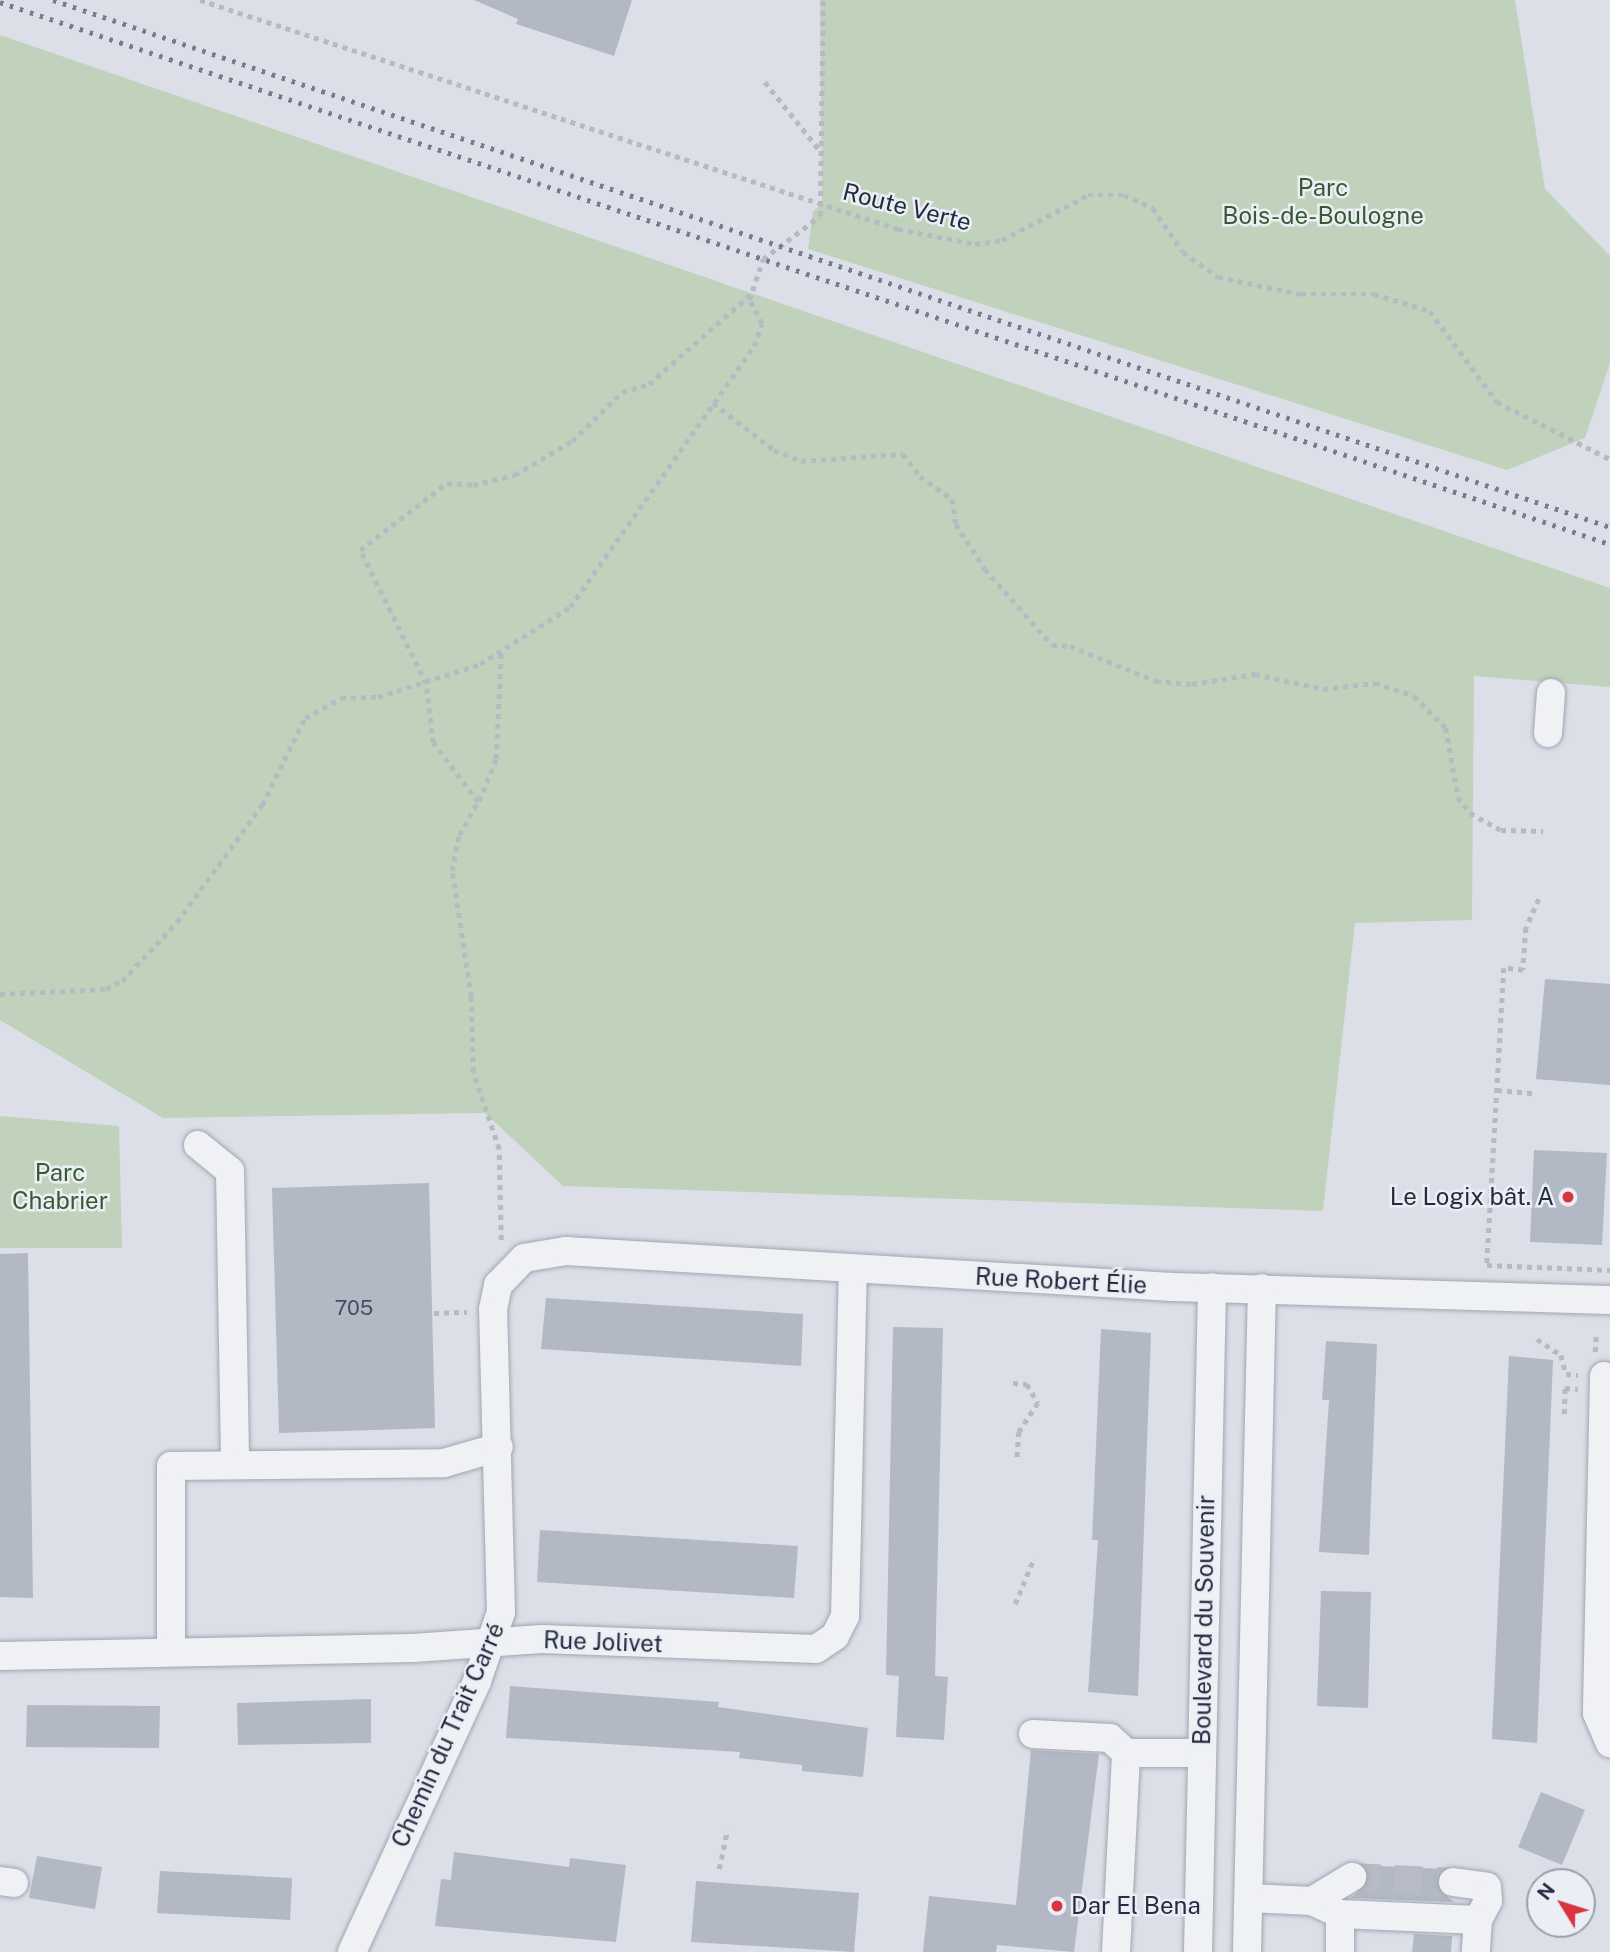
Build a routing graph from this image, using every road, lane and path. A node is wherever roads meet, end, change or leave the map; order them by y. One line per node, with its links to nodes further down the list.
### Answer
1 (200, 0): 5 (path, Route Verte)
2 (823, 0): 4 (path)
3 (765, 82): 4 (path)
4 (822, 153): 5 (path)
5 (822, 204): 6 (path); 8 (path, Route Verte)
6 (750, 295): 7 (path); 10 (path)
7 (713, 403): 9 (path); 14 (path)
8 (1610, 459)
9 (501, 653): 10 (path); 13 (path)
10 (426, 684): 13 (path); 16 (path)
11 (1551, 693): 12 (street)
12 (1548, 733)
13 (478, 802): 20 (path)
14 (1543, 831)
15 (1539, 899): 17 (path)
16 (0, 994)
17 (1497, 1090): 18 (path); 22 (path)
18 (1533, 1093)
19 (198, 1145): 36 (street)
20 (501, 1240)
21 (515, 1264): 23 (street, Rue Robert Élie); 34 (street, Chemin du Trait Carré)
22 (1610, 1270)
23 (853, 1272): 24 (street, Rue Robert Élie); 40 (street, Rue Jolivet)
24 (1212, 1287): 25 (street, Rue Robert Élie); 46 (street, Boulevard du Souvenir)
25 (1262, 1288): 26 (street, Rue Robert Élie); 51 (street, Boulevard du Souvenir)
26 (1610, 1300)
27 (467, 1312): 28 (path)
28 (434, 1313)
29 (1596, 1335): 31 (path)
30 (1537, 1339): 31 (path)
31 (1593, 1375): 33 (path); 37 (street)
32 (1013, 1383): 35 (path)
33 (1564, 1413)
34 (499, 1447): 36 (street); 40 (street, Chemin du Trait Carré)
35 (1017, 1461)
36 (235, 1464): 41 (street)
37 (1606, 1465): 44 (street)
38 (1034, 1558): 39 (path)
39 (1015, 1604)
40 (492, 1643): 41 (street, Rue Jolivet); 55 (street, Chemin du Trait Carré)
41 (171, 1652): 42 (street, Rue Jolivet)
42 (0, 1656)
43 (1033, 1734): 45 (street)
44 (1610, 1743)
45 (1126, 1753): 46 (street); 56 (street)
46 (1202, 1753): 57 (street, Boulevard du Souvenir)
47 (727, 1830): 48 (path)
48 (719, 1869)
49 (1352, 1877): 52 (street)
50 (1453, 1882): 54 (street)
51 (1249, 1898): 52 (street); 58 (street, Boulevard du Souvenir)
52 (1311, 1901): 53 (street)
53 (1340, 1914): 54 (street); 59 (street)
54 (1478, 1920): 60 (street)
55 (352, 1952)
56 (1115, 1952)
57 (1198, 1952)
58 (1247, 1952)
59 (1340, 1952)
60 (1476, 1952)

